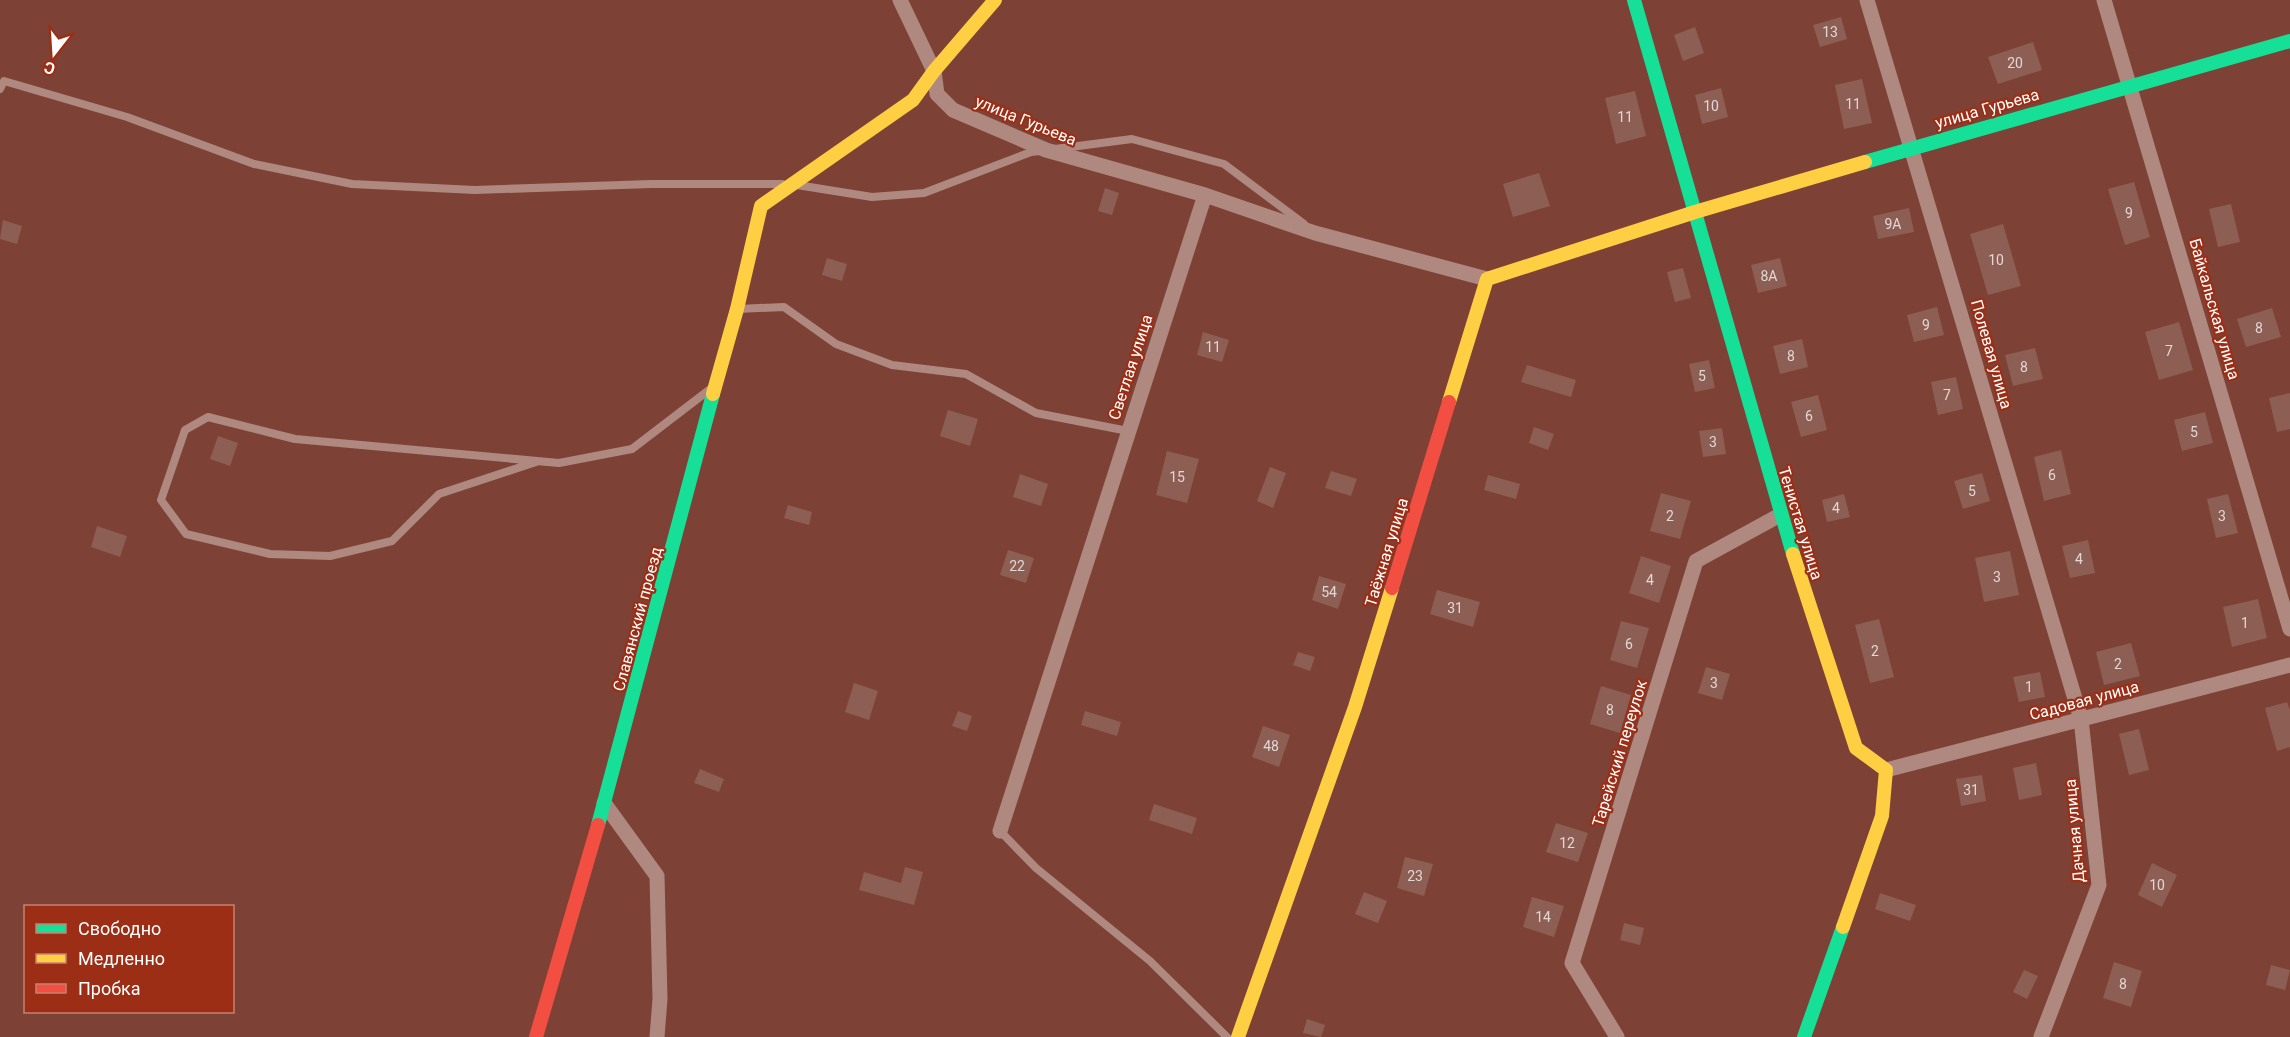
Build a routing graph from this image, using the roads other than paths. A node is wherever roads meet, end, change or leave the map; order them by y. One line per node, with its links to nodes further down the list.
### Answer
1 (900, 0): 7 (street, улица Гурьева)
2 (995, 0): 7 (street)
3 (1634, 0): 14 (street, Тенистая улица)
4 (1867, 0): 10 (street, Полевая улица)
5 (2104, 0): 9 (street, Байкальская улица)
6 (2290, 41): 9 (street, улица Гурьева)
7 (934, 71): 11 (street, улица Гурьева); 12 (street)
8 (1, 83): 12 (lane)
9 (2131, 86): 10 (street, улица Гурьева); 22 (street, Байкальская улица)
10 (1913, 148): 14 (street, улица Гурьева); 24 (street, Полевая улица)
11 (1046, 150): 12 (lane); 13 (street, улица Гурьева); 15 (lane)
12 (791, 184): 17 (street, Славянский проезд)
13 (1205, 195): 15 (street); 19 (street, Светлая улица)
14 (1695, 212): 16 (street); 21 (street, Тенистая улица)
15 (1315, 233): 16 (street)
16 (1487, 279): 31 (street, Таёжная улица)
17 (737, 309): 18 (street, Славянский проезд); 19 (lane)
18 (715, 385): 20 (lane); 26 (street, Славянский проезд)
19 (1128, 431): 27 (street, Светлая улица)
20 (536, 462): 20 (lane)
21 (1780, 515): 25 (street, Тенистая улица); 32 (street, Тарейский переулок)
22 (2290, 629)
23 (2290, 665): 24 (street, Садовая улица)
24 (2081, 719): 25 (street, Садовая улица); 34 (street, Дачная улица)
25 (1886, 770): 33 (street)
26 (604, 803): 28 (street, Славянский проезд); 29 (street)
27 (1000, 831): 30 (lane)
28 (536, 1037)
29 (657, 1037)
30 (1227, 1037)
31 (1238, 1037)
32 (1617, 1037)
33 (1804, 1037)
34 (2042, 1037)

